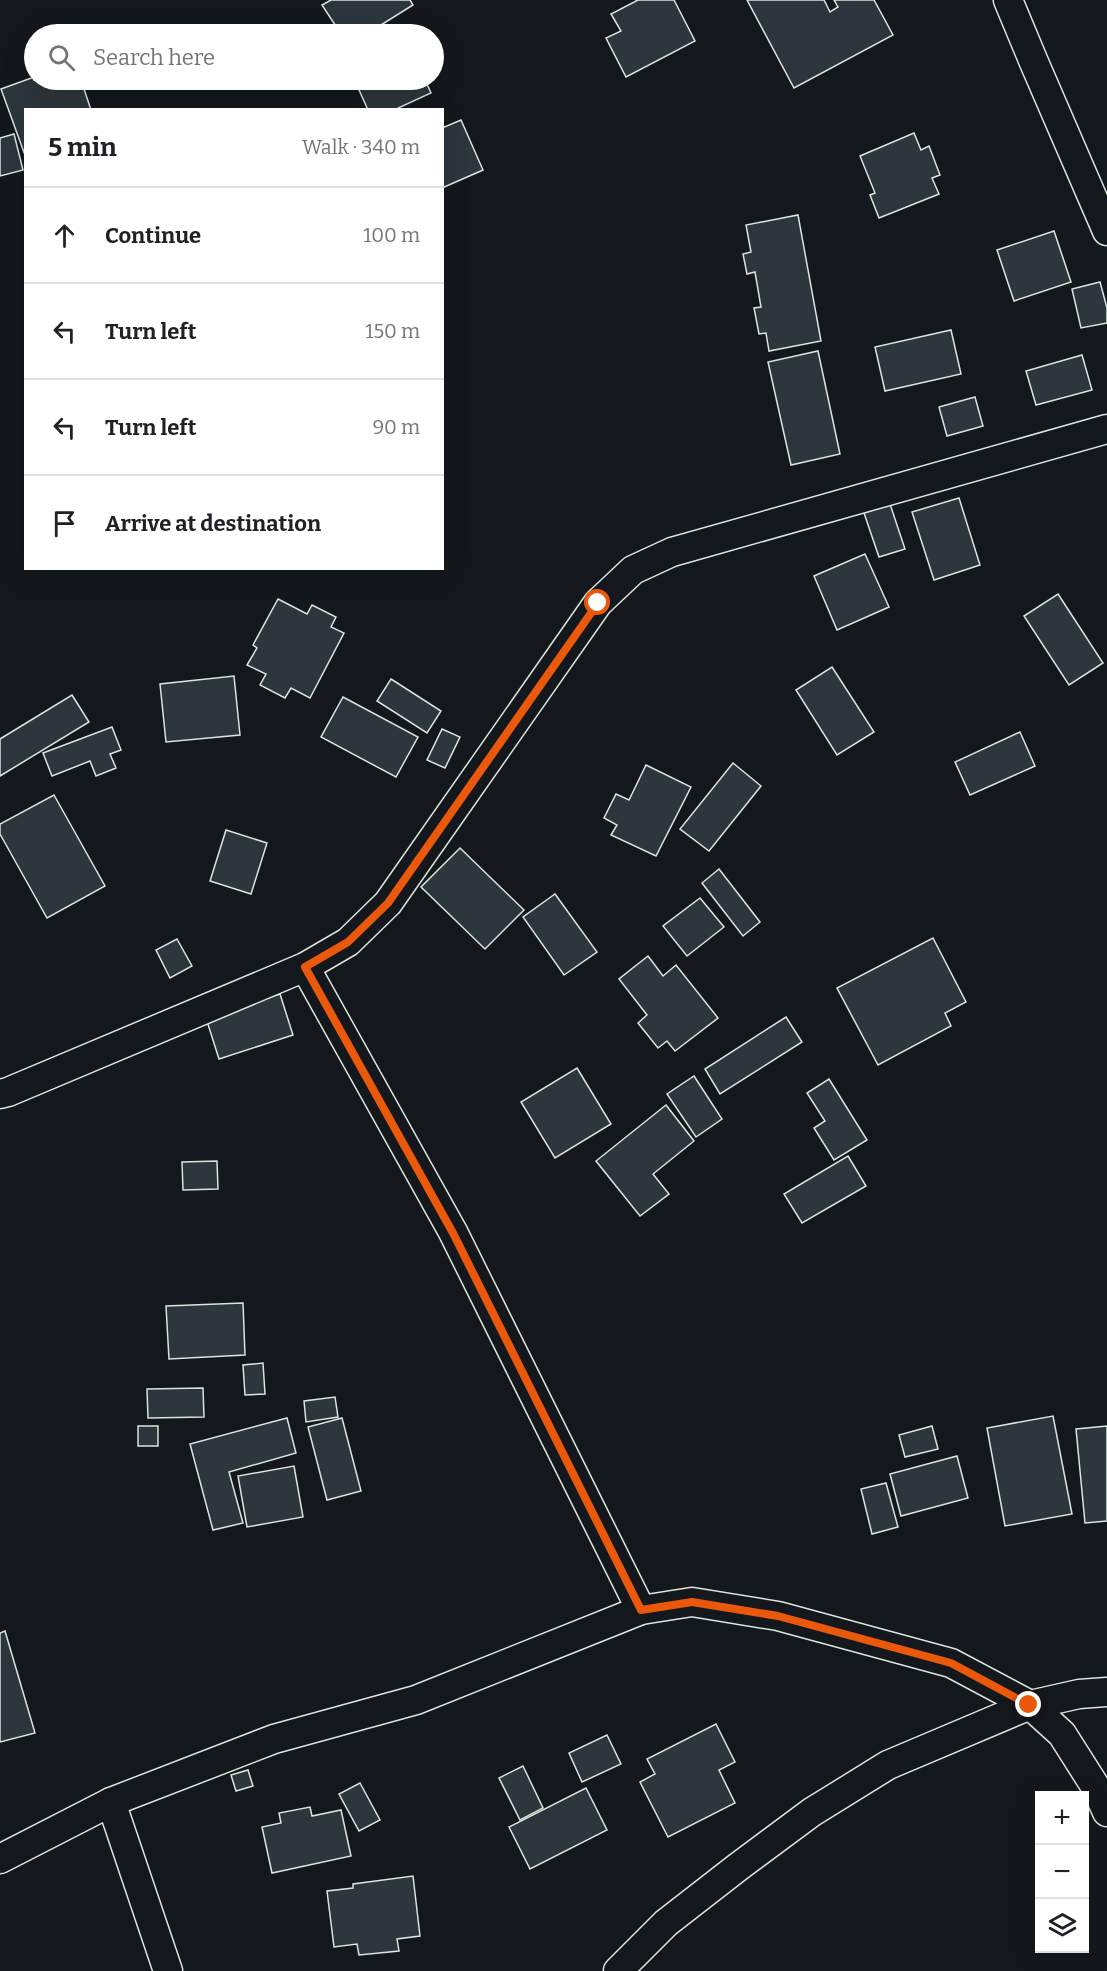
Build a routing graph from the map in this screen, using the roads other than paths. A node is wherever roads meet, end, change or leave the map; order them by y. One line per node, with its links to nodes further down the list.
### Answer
1 (1008, 0): 2 (street)
2 (1107, 231)
3 (1107, 429): 4 (street)
4 (305, 967): 5 (street); 6 (street)
5 (0, 1094)
6 (641, 1610): 8 (street); 9 (street)
7 (1107, 1692): 8 (street)
8 (1029, 1705): 10 (street); 13 (street)
9 (111, 1802): 11 (street); 12 (street)
10 (1107, 1812)
11 (0, 1859)
12 (168, 1971)
13 (618, 1971)

